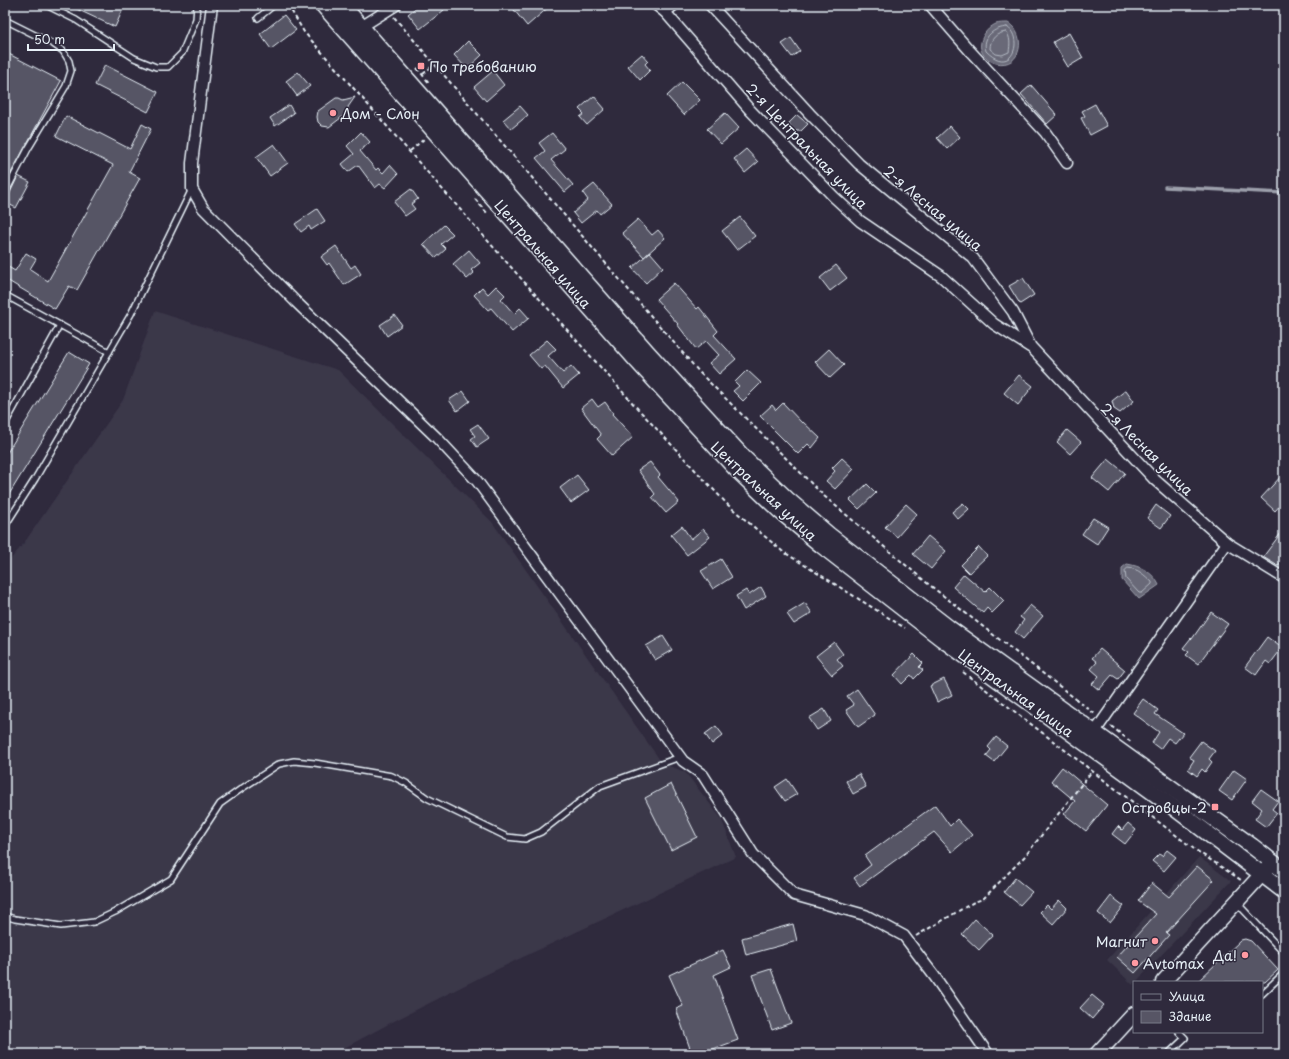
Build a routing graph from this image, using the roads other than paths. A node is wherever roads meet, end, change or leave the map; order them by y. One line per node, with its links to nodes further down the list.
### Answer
1 (46, 5): 2 (lane)
2 (197, 5)
3 (212, 5): 17 (street)
4 (274, 5): 13 (lane)
5 (323, 5): 30 (main road, Центральная улица)
6 (342, 5): 15 (main road, Центральная улица)
7 (656, 5): 12 (street, 2-я Центральная улица)
8 (674, 5): 12 (street)
9 (710, 5): 21 (street, 2-я Лесная улица)
10 (930, 5): 16 (street)
11 (389, 7): 15 (street)
12 (665, 12): 21 (street, 2-я Центральная улица)
13 (258, 18)
14 (5, 20): 18 (lane)
15 (361, 27): 27 (main road, Центральная улица)
16 (1067, 163)
17 (192, 189): 22 (lane); 28 (street)
18 (5, 194)
19 (5, 296): 20 (lane)
20 (60, 325): 22 (lane); 23 (lane)
21 (1030, 347): 25 (street, 2-я Лесная улица)
22 (109, 352): 24 (lane)
23 (5, 424)
24 (5, 526)
25 (1227, 543): 26 (street, 2-я Лесная улица); 27 (street)
26 (1284, 578)
27 (1094, 732): 29 (main road, Центральная улица)
28 (680, 757): 33 (lane); 41 (street)
29 (1278, 866): 30 (main road)
30 (1262, 874): 31 (main road, Центральная улица); 32 (main road)
31 (1284, 891)
32 (1236, 902): 34 (lane); 36 (main road)
33 (5, 916)
34 (1284, 952)
35 (1284, 973): 37 (lane)
36 (1164, 981)
37 (1263, 993)
38 (1133, 1015): 40 (main road)
39 (1180, 1033): 42 (lane)
40 (1099, 1053)
41 (988, 1054)
42 (1168, 1054)

